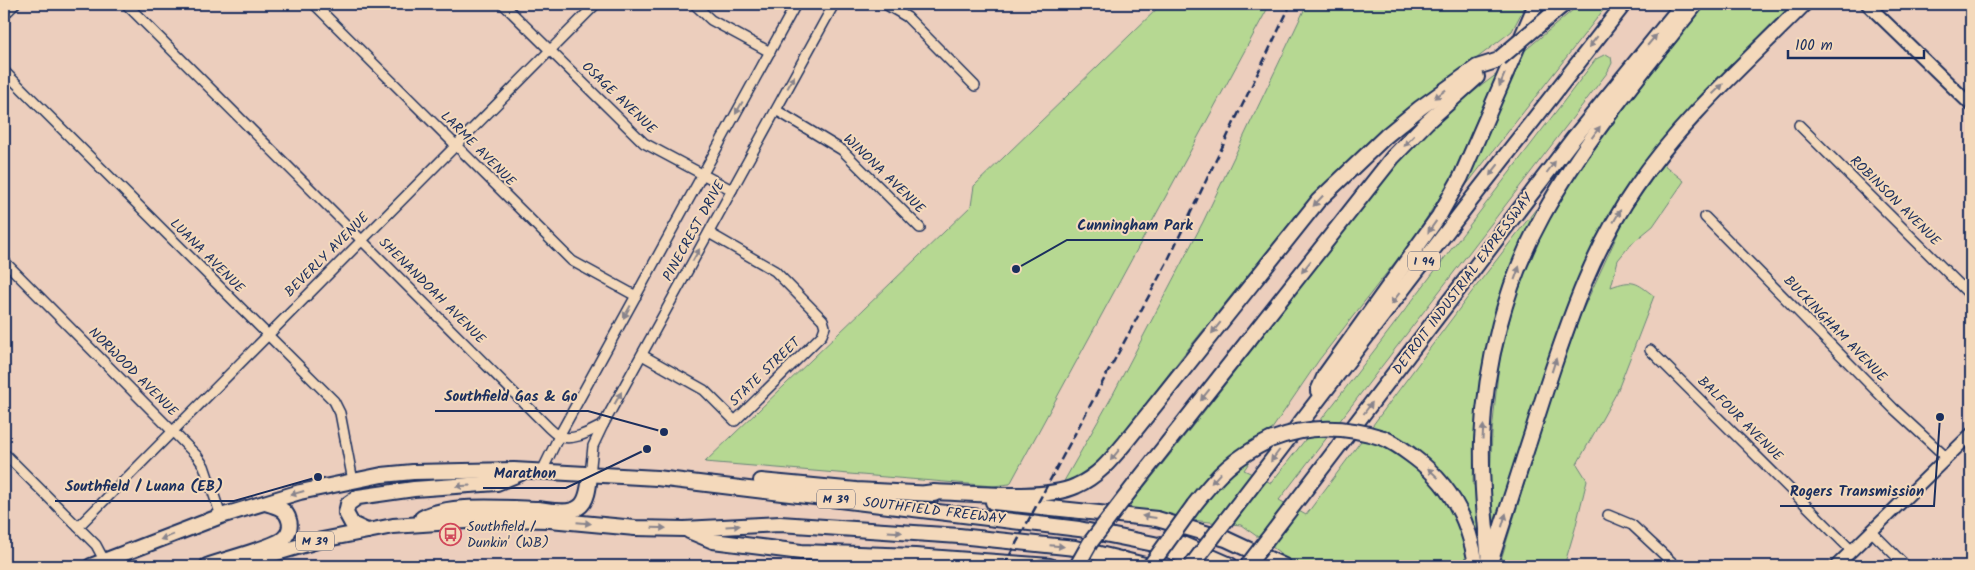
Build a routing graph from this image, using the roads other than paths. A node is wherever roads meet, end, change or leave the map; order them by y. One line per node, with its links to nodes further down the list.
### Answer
1 (15, 4): 17 (street)
2 (126, 4): 32 (street, SHENANDOAH AVENUE)
3 (314, 4): 26 (street, LARME AVENUE)
4 (503, 4): 18 (street, OSAGE AVENUE)
5 (596, 4): 18 (street, BEVERLY AVENUE)
6 (694, 4): 19 (street)
7 (796, 4): 19 (street, PINECREST DRIVE)
8 (834, 4): 24 (street, PINECREST DRIVE, one-way to 8)
9 (885, 4): 22 (street)
10 (1536, 4): 39 (highway, one-way to 39)
11 (1564, 4): 20 (highway, bridge)
12 (1624, 4): 39 (highway, I 94, one-way to 39)
13 (1682, 4): 74 (highway, DETROIT INDUSTRIAL EXPRESSWAY, one-way to 13, bridge)
14 (1696, 4): 77 (highway, one-way to 14)
15 (1804, 4): 77 (highway, one-way to 15)
16 (1867, 4): 23 (main road)
17 (4, 15)
18 (550, 50): 26 (street, BEVERLY AVENUE); 27 (street, OSAGE AVENUE)
19 (770, 52): 27 (street, PINECREST DRIVE, one-way to 27)
20 (1498, 60): 51 (highway, one-way to 51); 69 (highway, one-way to 69, bridge)
21 (4, 71): 36 (street, LUANA AVENUE)
22 (975, 86)
23 (1971, 105)
24 (776, 110): 28 (street, PINECREST DRIVE); 30 (street, WINONA AVENUE)
25 (1799, 125): 35 (street, ROBINSON AVENUE)
26 (455, 146): 32 (street, BEVERLY AVENUE); 34 (street, LARME AVENUE)
27 (702, 174): 28 (street, OSAGE AVENUE); 34 (street, PINECREST DRIVE)
28 (732, 190): 31 (street, PINECREST DRIVE)
29 (1705, 217): 45 (street, BUCKINGHAM AVENUE)
30 (920, 228)
31 (709, 233): 38 (street, PINECREST DRIVE, one-way to 31); 38 (street, STATE STREET)
32 (362, 240): 36 (street, BEVERLY AVENUE); 42 (street, SHENANDOAH AVENUE)
33 (4, 261): 41 (street, NORWOOD AVENUE)
34 (636, 296): 42 (street, PINECREST DRIVE, one-way to 42)
35 (1971, 296)
36 (267, 335): 41 (street, BEVERLY AVENUE); 50 (street, LUANA AVENUE)
37 (1650, 350): 61 (street, BALFOUR AVENUE)
38 (642, 355): 40 (street, PINECREST DRIVE, one-way to 38)
39 (1312, 409): 71 (highway, I 94, one-way to 71, bridge)
40 (603, 425): 42 (street); 48 (street, PINECREST DRIVE)
41 (172, 431): 54 (street, NORWOOD AVENUE); 56 (street, BEVERLY AVENUE)
42 (559, 436): 47 (street, PINECREST DRIVE)
43 (1970, 437): 45 (main road)
44 (4, 453): 56 (street)
45 (1947, 458): 59 (main road)
46 (526, 470): 47 (highway, M 39); 50 (highway, M 39); 58 (highway, one-way to 58)
47 (542, 471): 48 (highway, M 39)
48 (590, 475): 49 (highway, M 39); 55 (highway)
49 (657, 478): 51 (highway); 60 (highway, SOUTHFIELD FREEWAY / M 39)
50 (353, 481): 52 (highway, M 39, one-way to 52)
51 (926, 493): 75 (highway, one-way to 51)
52 (265, 502): 54 (highway, M 39); 65 (highway)
53 (1608, 515): 78 (street)
54 (221, 516): 63 (highway, M 39, one-way to 63)
55 (410, 525): 57 (highway, SOUTHFIELD FREEWAY / M 39, one-way to 57); 58 (highway, M 39)
56 (78, 527): 63 (street)
57 (684, 529): 62 (highway); 70 (highway, SOUTHFIELD FREEWAY / M 39, one-way to 70)
58 (367, 531): 66 (highway, M 39)
59 (1872, 532): 61 (main road); 80 (street)
60 (1154, 544): 72 (highway, SOUTHFIELD FREEWAY / M 39); 73 (highway)
61 (1852, 551): 79 (main road)
62 (801, 552): 67 (highway); 68 (highway)
63 (104, 560): 64 (highway, M 39)
64 (91, 566)
65 (207, 566)
66 (233, 566)
67 (860, 566)
68 (1050, 566)
69 (1077, 566)
70 (1150, 566): 76 (highway, one-way to 70, bridge)
71 (1191, 566)
72 (1207, 566)
73 (1230, 566)
74 (1247, 566)
75 (1284, 566)
76 (1476, 566)
77 (1489, 566)
78 (1676, 566)
79 (1836, 566)
80 (1906, 566)

